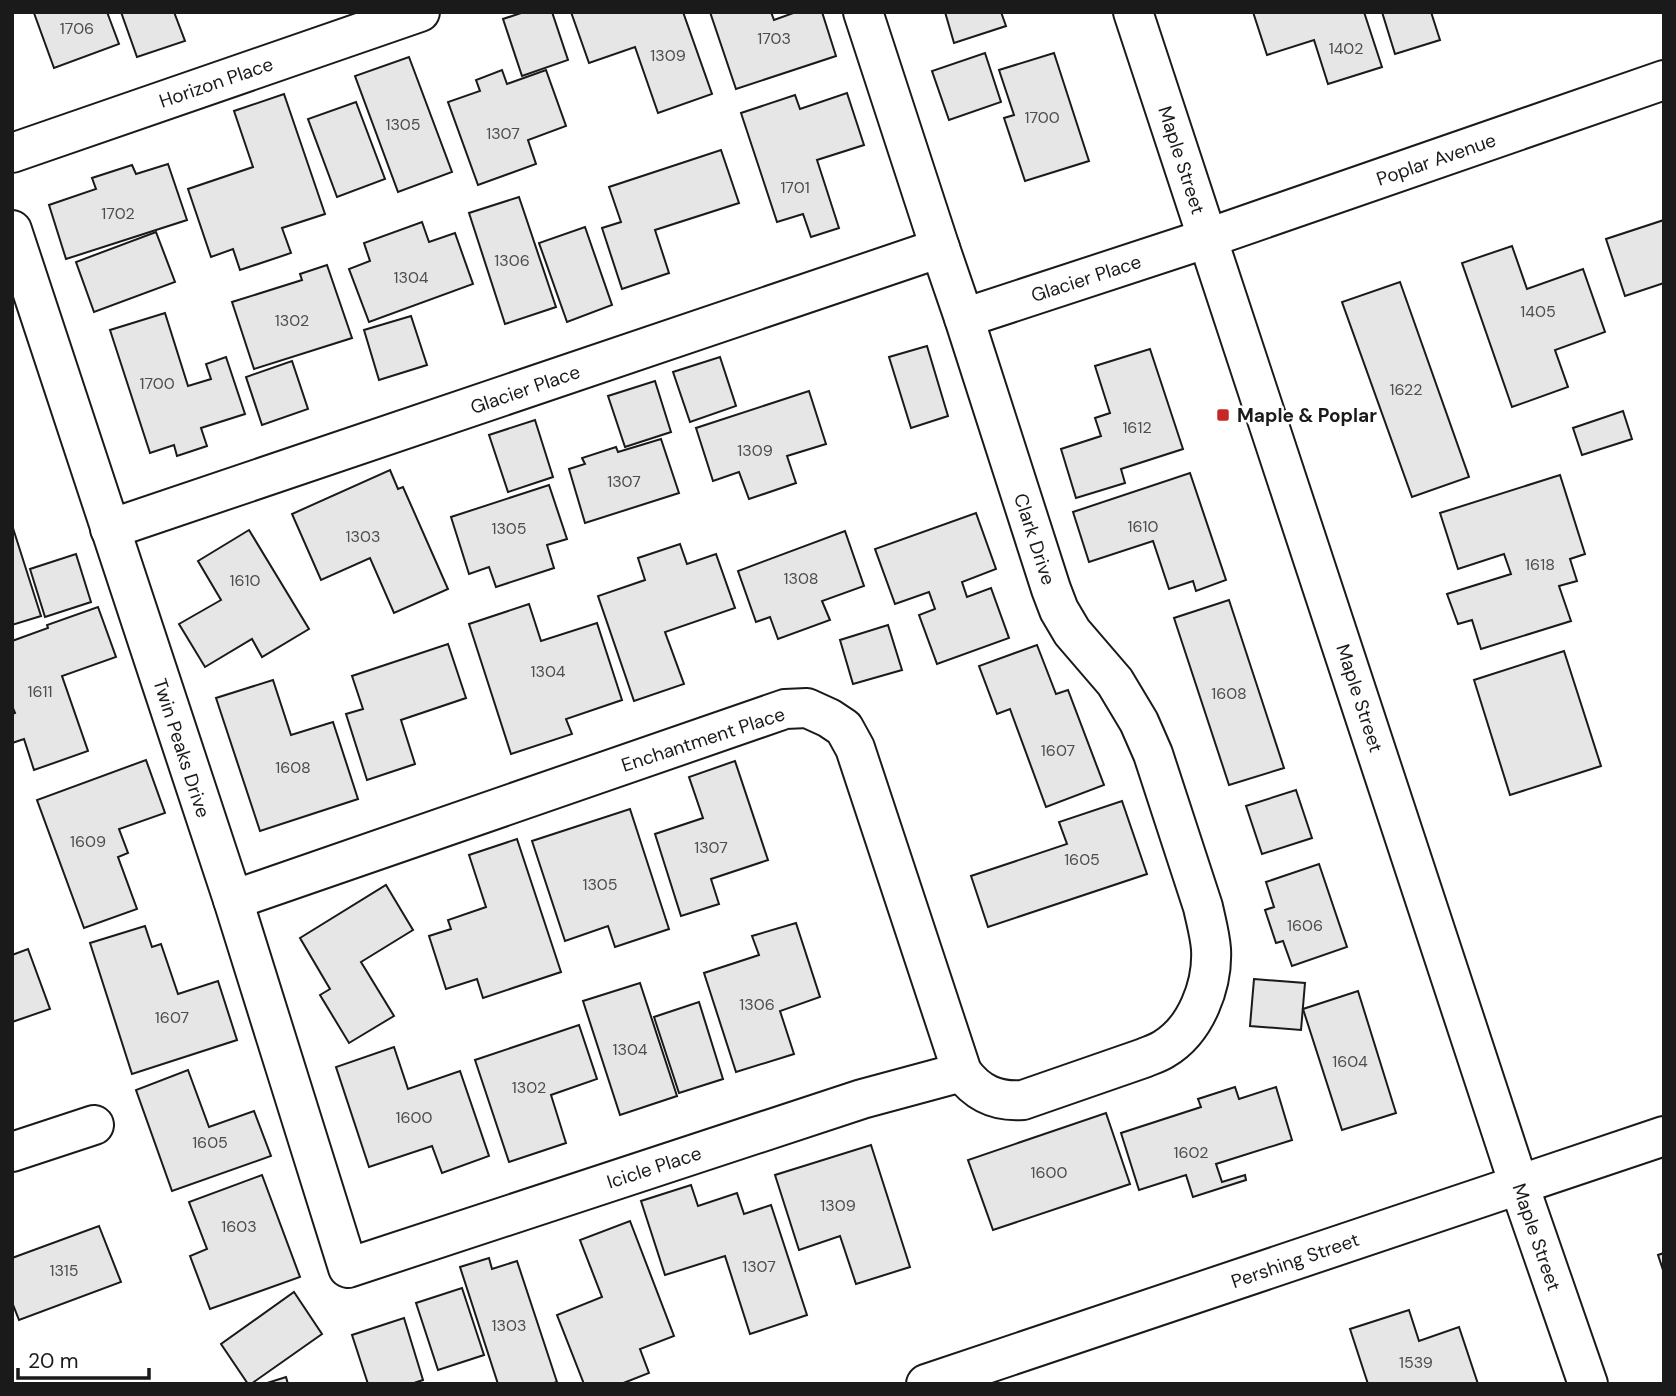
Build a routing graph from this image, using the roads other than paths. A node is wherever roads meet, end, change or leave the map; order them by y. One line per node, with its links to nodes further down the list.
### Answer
1 (420, 12): 5 (street, Horizon Place)
2 (863, 12): 8 (street, Clark Drive)
3 (1133, 12): 7 (street, Maple Street)
4 (1664, 80): 7 (street, Poplar Avenue)
5 (12, 153)
6 (12, 230): 10 (street, Twin Peaks Drive)
7 (1209, 237): 9 (street, Glacier Place); 16 (street, Maple Street)
8 (940, 248): 9 (street, Clark Drive); 10 (street, Glacier Place)
9 (964, 318): 12 (street, Clark Drive)
10 (110, 529): 11 (street, Twin Peaks Drive)
11 (233, 901): 12 (street, Enchantment Place); 17 (street, Twin Peaks Drive)
12 (962, 1072): 17 (street, Icicle Place)
13 (94, 1125): 15 (street)
14 (1664, 1136): 16 (street, Pershing Street)
15 (12, 1152)
16 (1519, 1185): 18 (street, Pershing Street); 19 (street, Maple Street)
17 (348, 1268)
18 (926, 1384)
19 (1588, 1384)

